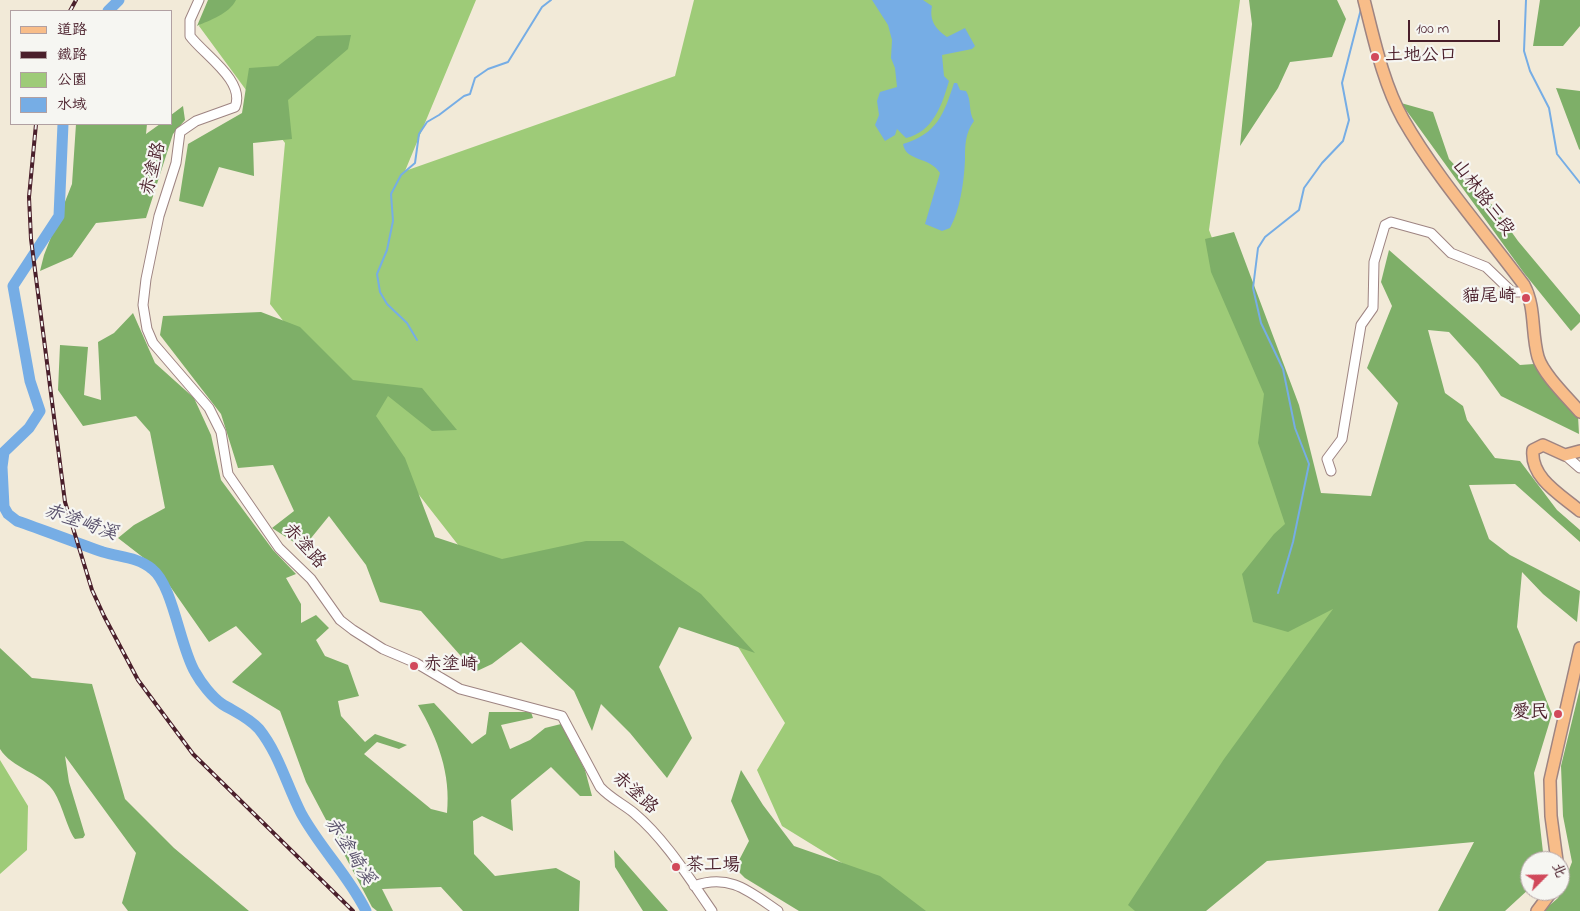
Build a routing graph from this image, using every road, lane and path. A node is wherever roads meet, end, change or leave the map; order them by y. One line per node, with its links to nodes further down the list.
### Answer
1 (199, 0): 12 (street, 赤塗路)
2 (1364, 0): 3 (main road, 山林路三段)
3 (1528, 292): 4 (main road, 山林路三段); 8 (street)
4 (1580, 412)
5 (1580, 450): 6 (main road)
6 (1565, 454): 7 (street); 9 (main road)
7 (1580, 468)
8 (1331, 471)
9 (1580, 510)
10 (1580, 648): 11 (main road)
11 (1556, 851)
12 (694, 886): 13 (street); 14 (street)
13 (712, 911)
14 (778, 911)

